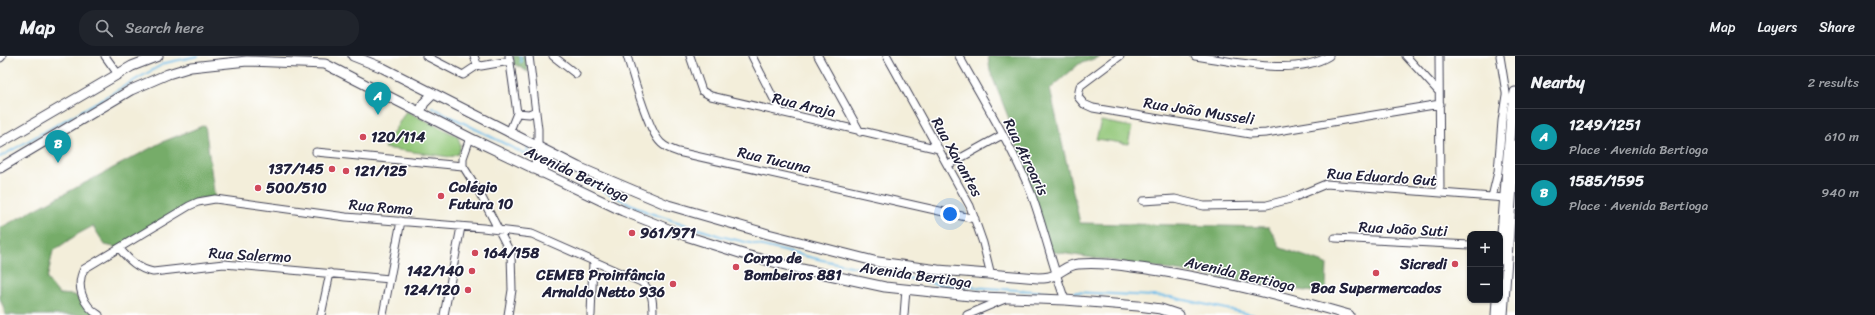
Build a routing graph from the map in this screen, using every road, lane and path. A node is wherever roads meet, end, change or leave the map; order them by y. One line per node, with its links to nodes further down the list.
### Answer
1 (105, 56): 25 (street)
2 (158, 56): 25 (street)
3 (318, 56): 23 (street)
4 (353, 56): 29 (street, Avenida Bertioga)
5 (426, 56): 21 (street)
6 (474, 56): 24 (street)
7 (528, 56): 32 (street)
8 (553, 56): 26 (street)
9 (627, 56): 55 (street, Rua Tucuna)
10 (690, 56): 35 (street, Rua Araja)
11 (752, 56): 35 (street)
12 (818, 56): 37 (street)
13 (887, 56): 44 (street, Rua Xavantes)
14 (958, 56): 39 (street, Rua Atroaris)
15 (1120, 56): 31 (street, Rua João Musseli)
16 (1195, 56): 17 (street)
17 (1329, 56)
18 (1406, 56): 27 (street)
19 (1439, 56): 27 (street)
20 (1500, 56): 30 (street)
21 (436, 58): 24 (street)
22 (509, 59): 24 (street); 34 (street)
23 (325, 64): 33 (street, Avenida Bertioga); 49 (street, Avenida Bertioga)
24 (478, 65)
25 (118, 74): 41 (street)
26 (576, 74)
27 (1439, 92): 31 (street)
28 (1515, 92): 36 (street)
29 (433, 94): 33 (street); 38 (street, Avenida Bertioga)
30 (1506, 95): 36 (street); 52 (street)
31 (1440, 104): 51 (street)
32 (536, 111): 34 (street); 43 (street)
33 (420, 112): 40 (street, Avenida Bertioga)
34 (517, 113): 38 (street)
35 (781, 113): 37 (street, Rua Araja)
36 (1511, 114): 53 (street)
37 (860, 132): 44 (street, Rua Araja)
38 (510, 133): 43 (street, Avenida Bertioga)
39 (1002, 135): 47 (street); 66 (street, Rua Atroaris)
40 (470, 138): 48 (street); 50 (street, Avenida Bertioga)
41 (0, 143)
42 (1515, 145): 84 (street)
43 (540, 149): 46 (street, Avenida Bertioga); 50 (street)
44 (939, 150): 47 (street, Rua Xavantes)
45 (316, 152): 48 (street)
46 (551, 154): 50 (street); 65 (street, Avenida Bertioga)
47 (948, 165): 55 (street, Rua Xavantes)
48 (463, 166): 58 (street)
49 (0, 168)
50 (537, 171): 68 (street, Avenida Bertioga)
51 (1440, 193): 52 (street, Rua Eduardo Gut); 54 (street, Rua Eduardo Gut)
52 (1492, 197): 53 (street, Rua Eduardo Gut)
53 (1505, 198): 59 (street)
54 (1143, 201)
55 (975, 219): 65 (street, Rua Xavantes)
56 (401, 221): 57 (street, Rua Roma); 62 (street, Rua Roma); 67 (street)
57 (461, 227): 58 (street, Rua Roma); 75 (street)
58 (499, 230): 63 (street, Rua Roma); 76 (street)
59 (1502, 231)
60 (1335, 238): 61 (street, Rua João Suti)
61 (1467, 245)
62 (119, 248): 64 (street, Rua Salermo); 72 (street, Rua Roma)
63 (593, 262): 77 (street); 78 (street, Rua Roma)
64 (330, 273): 67 (street, Rua Salermo); 73 (street)
65 (991, 275): 66 (street, Avenida Bertioga)
66 (1056, 275): 70 (street, Rua Atroaris); 82 (street, Avenida Bertioga)
67 (390, 278): 74 (street)
68 (906, 288): 69 (street, Avenida Bertioga); 79 (street)
69 (1007, 299): 70 (street, Avenida Bertioga); 80 (street)
70 (1065, 300): 81 (street, Avenida Bertioga)
71 (1497, 303): 83 (street)
72 (100, 315)
73 (321, 315)
74 (383, 315)
75 (444, 315)
76 (508, 315)
77 (591, 315)
78 (653, 315)
79 (904, 315)
80 (967, 315)
81 (1179, 315)
82 (1349, 315)
83 (1496, 315)
84 (1503, 315)

